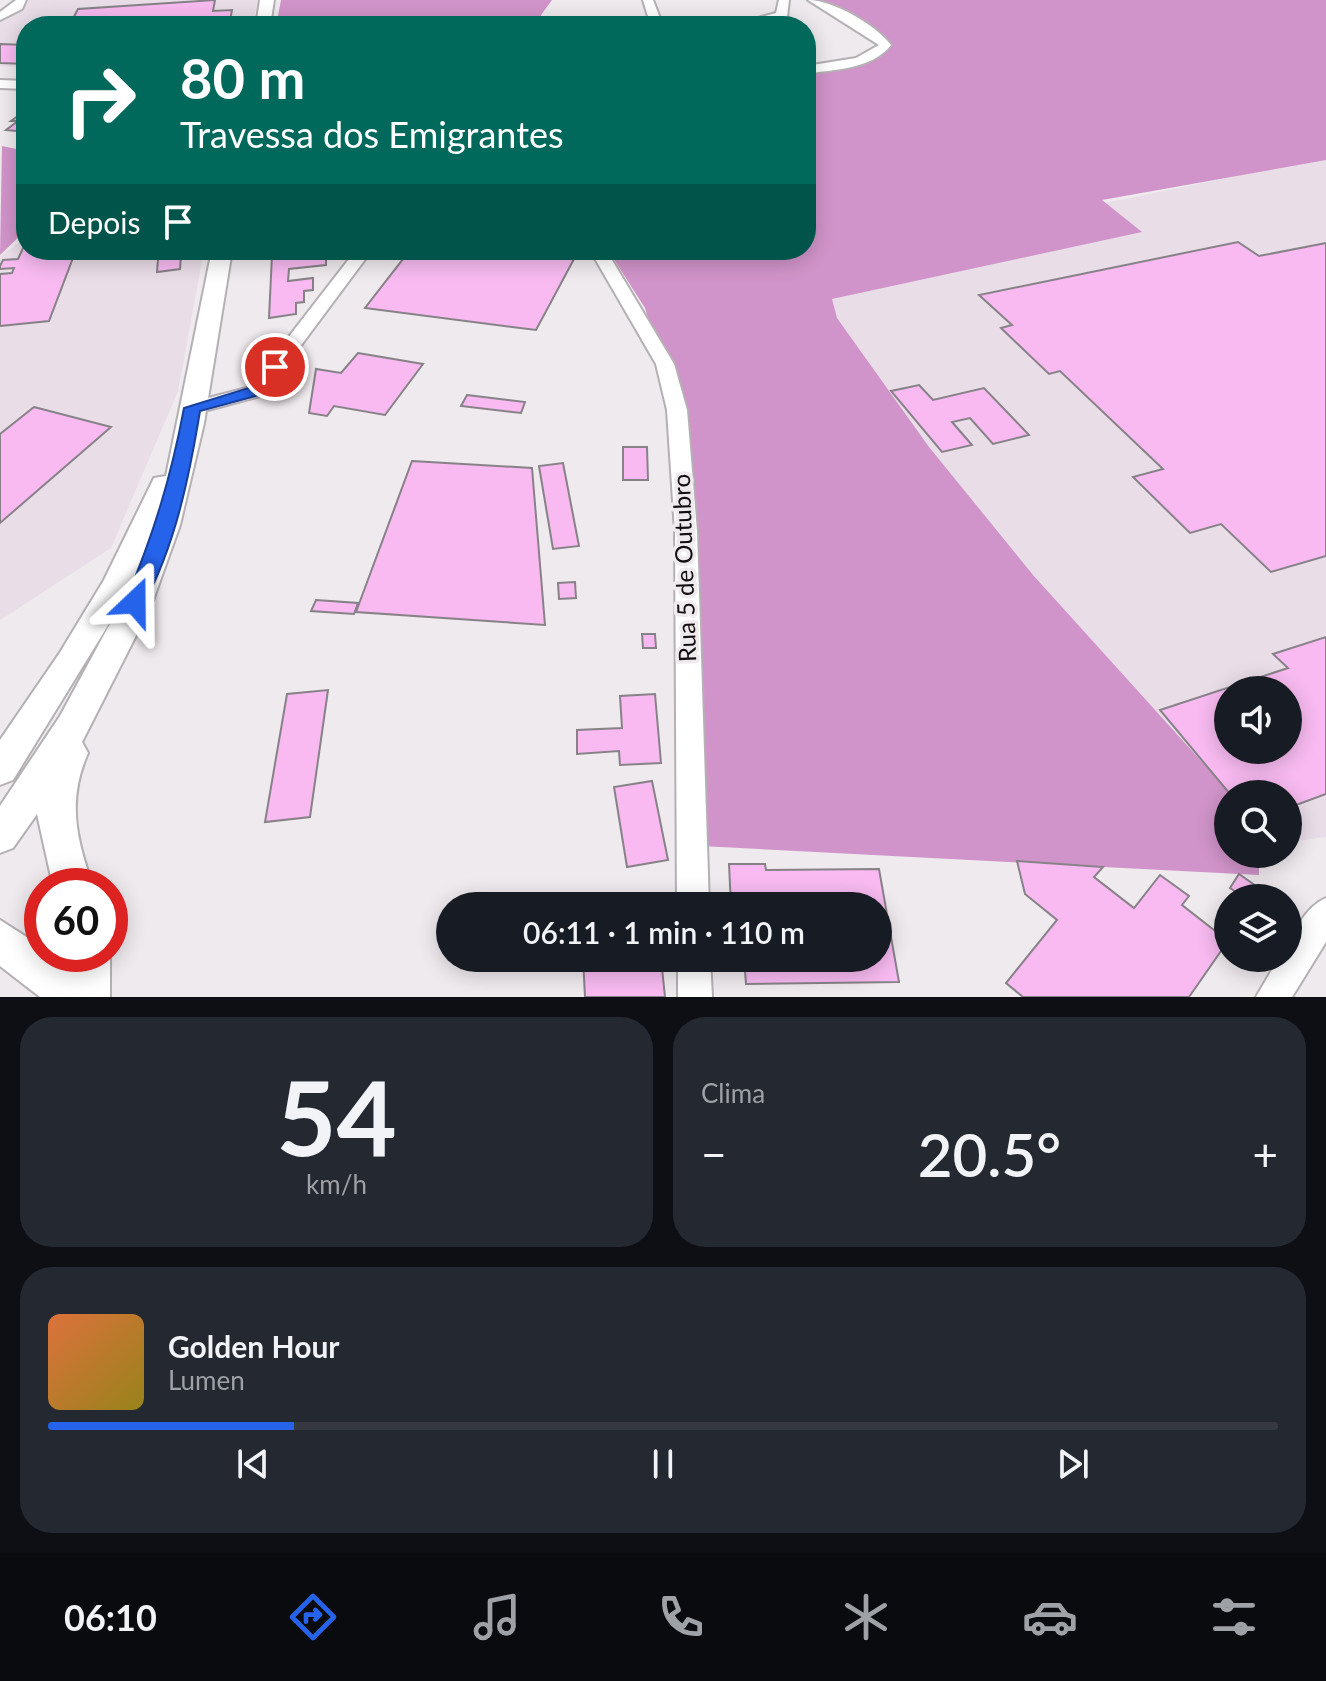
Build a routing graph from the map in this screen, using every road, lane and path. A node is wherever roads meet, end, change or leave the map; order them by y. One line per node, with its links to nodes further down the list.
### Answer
1 (21, 0): 5 (street)
2 (784, 0): 4 (street)
3 (813, 0): 6 (street)
4 (779, 16)
5 (0, 17)
6 (816, 68)
7 (220, 260): 10 (main road)
8 (356, 260): 10 (street)
9 (604, 260): 16 (street, Rua 5 de Outubro)
10 (193, 408): 11 (main road)
11 (183, 454): 12 (main road); 13 (main road)
12 (166, 528): 14 (main road); 15 (main road)
13 (4, 767)
14 (0, 836)
15 (67, 868)
16 (693, 892)
17 (1326, 913): 24 (street)
18 (0, 940): 21 (main road)
19 (91, 972): 22 (main road)
20 (694, 972): 23 (street)
21 (63, 997)
22 (89, 997)
23 (695, 997)
24 (1273, 997)

